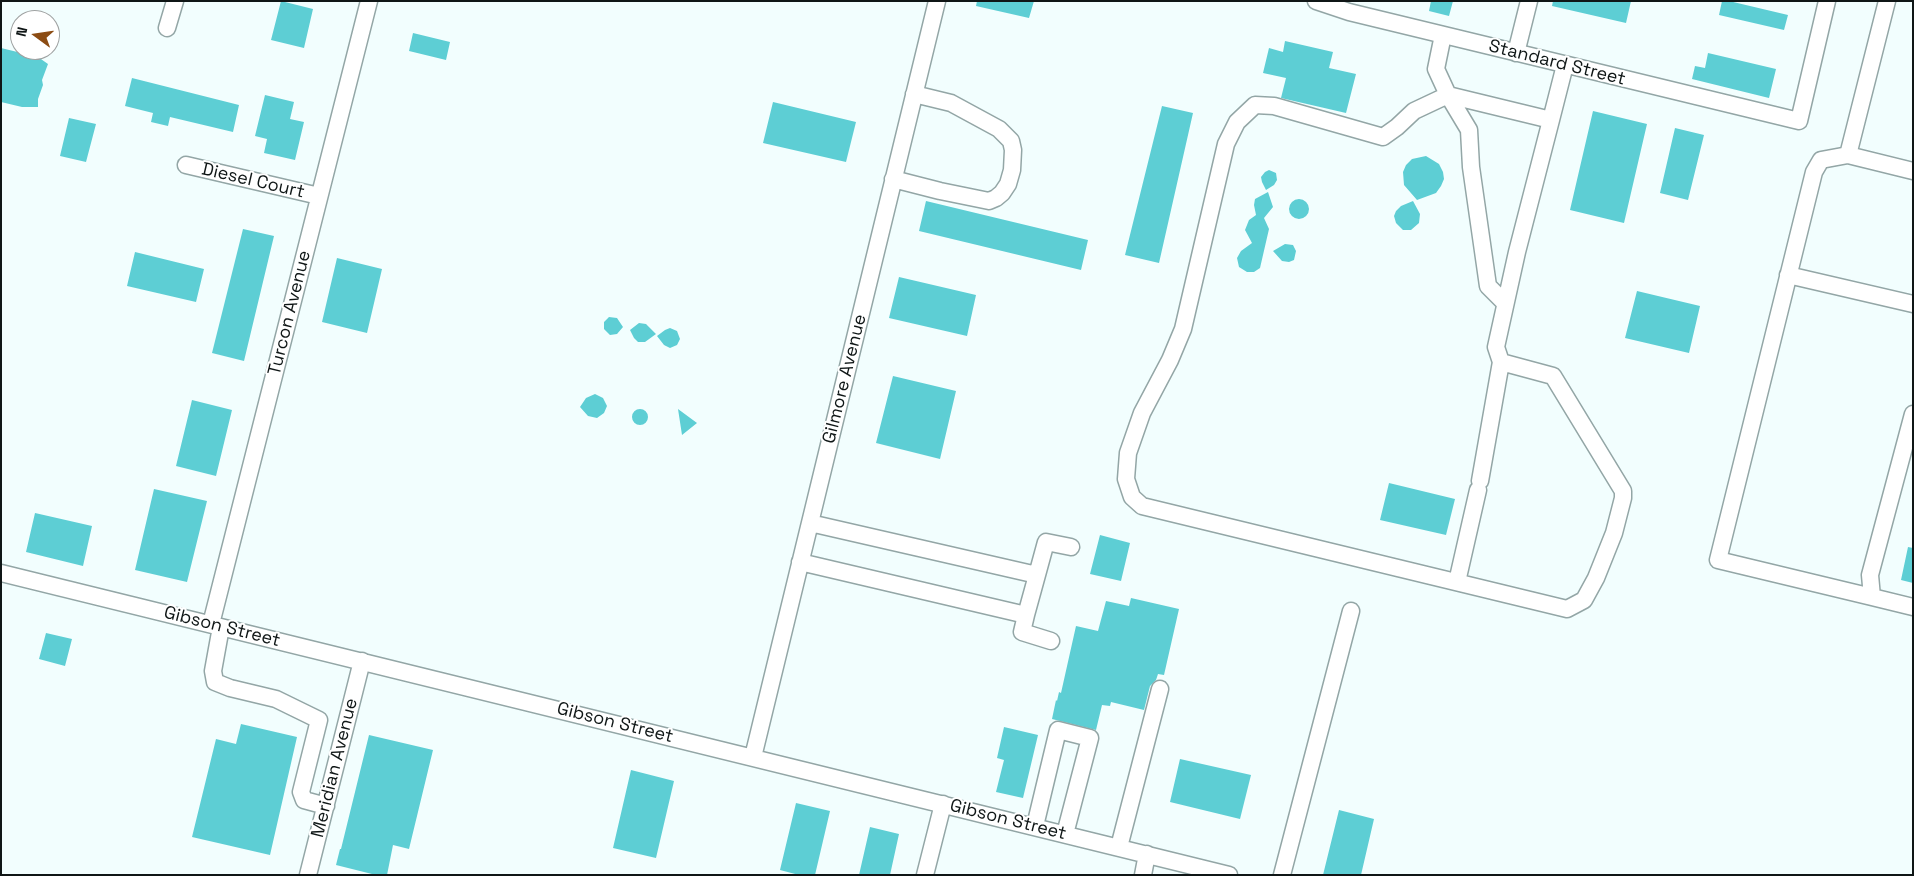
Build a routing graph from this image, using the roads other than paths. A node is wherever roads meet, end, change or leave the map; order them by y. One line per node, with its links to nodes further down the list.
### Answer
1 (175, 1): 9 (street)
2 (369, 1): 20 (street, Turcon Avenue)
3 (937, 1): 13 (street, Gilmore Avenue)
4 (1316, 1): 8 (street, Standard Street)
5 (1529, 1): 11 (street)
6 (1827, 1): 12 (street, Standard Street)
7 (1887, 1): 16 (street)
8 (1351, 7): 10 (street, Standard Street)
9 (167, 28)
10 (1443, 35): 11 (street, Standard Street); 14 (street)
11 (1516, 53): 12 (street, Standard Street)
12 (1565, 65): 15 (street)
13 (914, 94): 19 (street, Gilmore Avenue); 19 (street)
14 (1448, 95): 15 (street); 22 (street); 31 (street)
15 (1551, 120): 22 (street)
16 (1848, 155): 18 (street); 21 (street)
17 (186, 165): 20 (street, Diesel Court)
18 (1913, 171)
19 (894, 179): 26 (street, Gilmore Avenue)
20 (320, 196): 36 (street, Turcon Avenue)
21 (1788, 275): 23 (street); 32 (street)
22 (1505, 303): 24 (street)
23 (1913, 304)
24 (1501, 362): 31 (street); 31 (street)
25 (1913, 414): 32 (street)
26 (810, 523): 28 (street, Gilmore Avenue); 30 (street)
27 (1071, 547): 30 (street)
28 (800, 562): 35 (street); 42 (street, Gilmore Avenue)
29 (1, 572): 36 (street, Gibson Street)
30 (1036, 575): 35 (street)
31 (1457, 582)
32 (1872, 597): 33 (street)
33 (1913, 607)
34 (1351, 611): 53 (street)
35 (1026, 616): 37 (street)
36 (216, 625): 38 (street, Gibson Street); 40 (street, Turcon Avenue)
37 (1051, 641)
38 (362, 661): 41 (street, Meridian Avenue); 42 (street, Gibson Street)
39 (1160, 690): 47 (street)
40 (319, 720): 41 (street); 44 (street)
41 (346, 727): 44 (street, Meridian Avenue)
42 (753, 757): 43 (street, Gibson Street)
43 (942, 804): 45 (street, Gibson Street); 50 (street)
44 (326, 806): 49 (street, Meridian Avenue)
45 (1035, 826): 46 (street, Gibson Street); 46 (street)
46 (1065, 834): 47 (street, Gibson Street)
47 (1119, 848): 48 (street, Gibson Street)
48 (1147, 854): 51 (street); 52 (street, Gibson Street)
49 (308, 875)
50 (925, 875)
51 (1143, 875)
52 (1229, 875)
53 (1282, 875)

